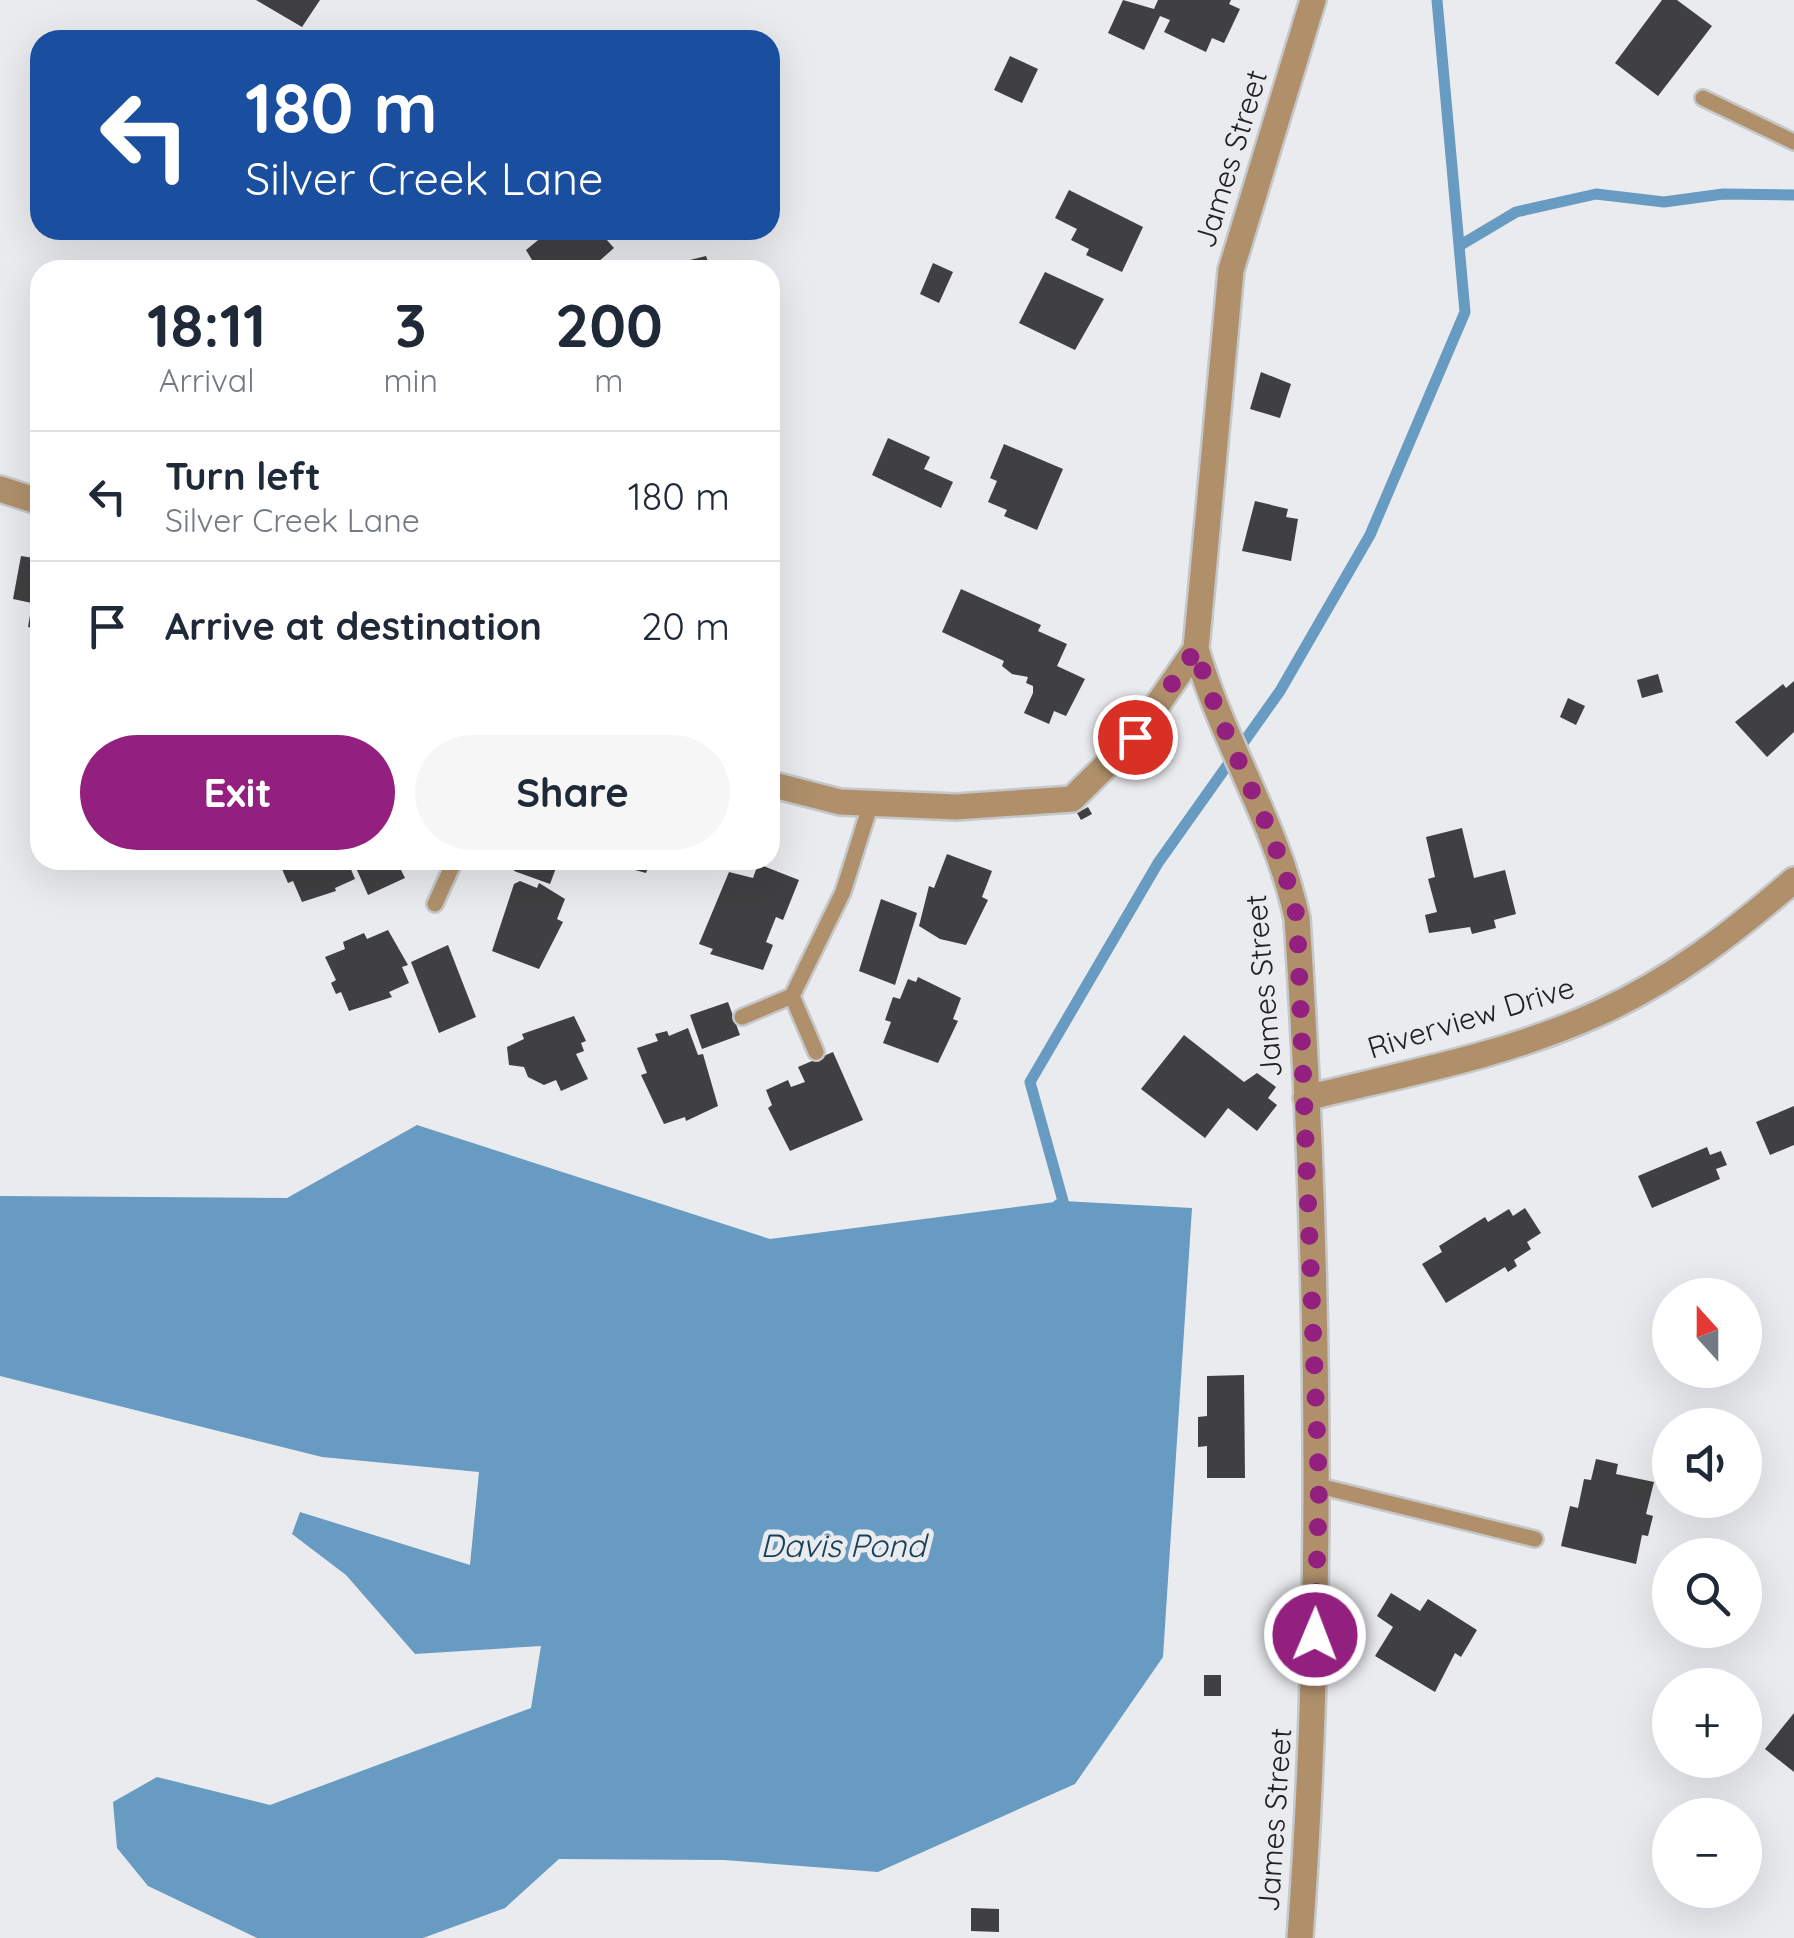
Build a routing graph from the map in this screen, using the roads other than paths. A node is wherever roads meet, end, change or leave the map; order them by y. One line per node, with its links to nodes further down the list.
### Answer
1 (1313, 0): 6 (street, James Street)
2 (1703, 98): 3 (lane)
3 (1794, 142)
4 (0, 489): 5 (street)
5 (30, 499)
6 (1196, 649): 8 (street); 15 (street, James Street)
7 (780, 787): 8 (street)
8 (871, 803): 12 (lane)
9 (450, 870): 11 (lane)
10 (1794, 880): 15 (street, Riverview Drive)
11 (435, 904)
12 (792, 996): 13 (lane); 14 (lane)
13 (742, 1017)
14 (816, 1052)
15 (1306, 1098): 16 (street, James Street)
16 (1319, 1486): 17 (lane); 18 (street, James Street)
17 (1536, 1539)
18 (1300, 1938)

